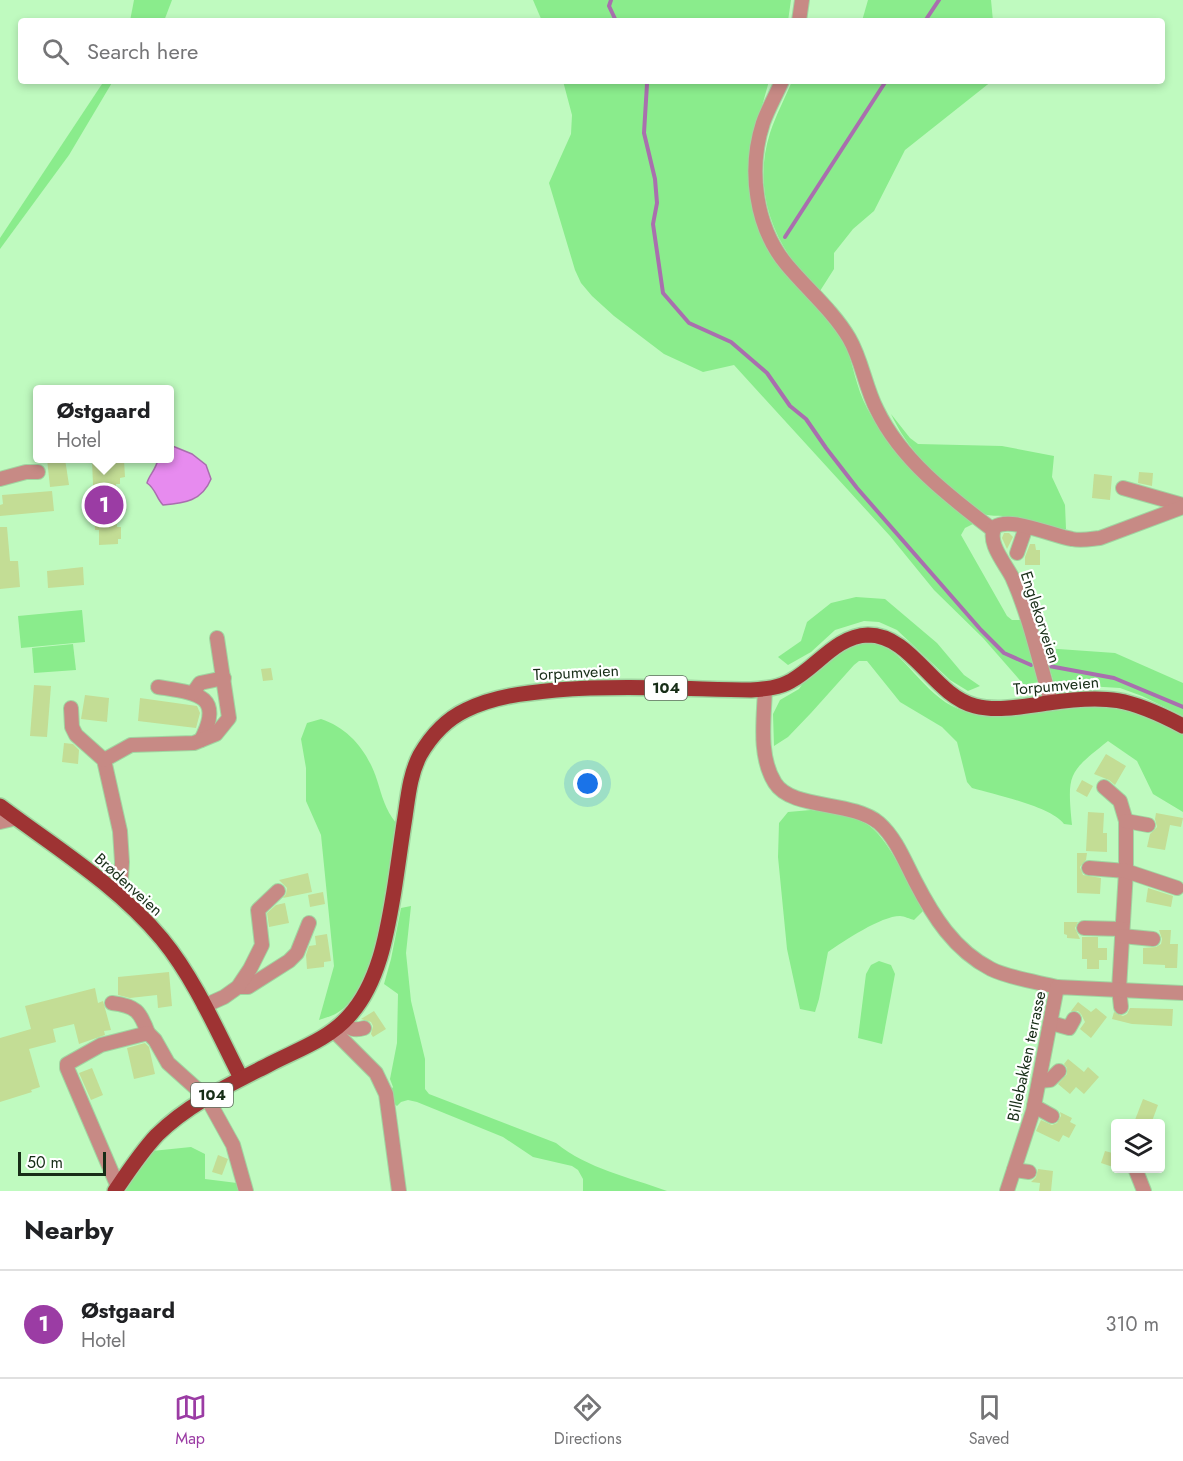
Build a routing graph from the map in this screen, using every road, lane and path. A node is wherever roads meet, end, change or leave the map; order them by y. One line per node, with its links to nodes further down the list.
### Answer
1 (802, 0): 2 (street)
2 (799, 18)
3 (781, 84): 9 (street)
4 (38, 472): 5 (street)
5 (0, 479)
6 (1123, 488): 7 (street)
7 (1183, 506): 8 (street)
8 (1026, 527): 9 (street); 10 (street)
9 (993, 530): 16 (street, Englekorveien)
10 (1017, 553)
11 (218, 638): 12 (street)
12 (224, 678): 15 (street); 19 (street)
13 (158, 687): 15 (street)
14 (765, 689): 16 (main road, Torpumveien / 104); 37 (street); 45 (main road, Torpumveien / 104)
15 (193, 693): 19 (street)
16 (1050, 702): 18 (main road, Torpumveien / 104)
17 (71, 708): 20 (street)
18 (1183, 726)
19 (201, 740): 20 (street)
20 (104, 760): 31 (street)
21 (1104, 787): 24 (street)
22 (0, 806): 23 (main road, Brødenveien)
23 (17, 818): 25 (street); 31 (main road, Brødenveien)
24 (1126, 821): 26 (street); 28 (street)
25 (0, 822)
26 (1148, 825)
27 (1089, 868): 28 (street)
28 (1126, 871): 29 (street); 34 (street)
29 (1177, 888)
30 (278, 891): 36 (street)
31 (120, 896): 41 (main road, Brødenveien)
32 (309, 923): 36 (street)
33 (1084, 928): 34 (street)
34 (1122, 933): 35 (street); 38 (street)
35 (1153, 939)
36 (238, 987): 41 (street)
37 (1057, 987): 38 (street, Billebakken terrasse); 44 (street, Billebakken terrasse)
38 (1119, 989): 39 (street, Billebakken terrasse); 42 (street)
39 (1183, 993)
40 (112, 1003): 47 (street)
41 (204, 1006): 49 (main road, Brødenveien)
42 (1120, 1007)
43 (1074, 1019): 44 (street)
44 (1051, 1023): 50 (street, Billebakken terrasse)
45 (338, 1027): 46 (street); 49 (main road, Torpumveien / 104); 59 (street)
46 (364, 1028)
47 (148, 1033): 51 (street); 57 (street)
48 (1059, 1071): 50 (street)
49 (242, 1078): 51 (main road, Torpumveien / 104)
50 (1040, 1081): 52 (street, Billebakken terrasse)
51 (207, 1098): 57 (main road, Torpumveien / 104); 58 (street)
52 (1034, 1106): 53 (street); 54 (street, Billebakken terrasse)
53 (1052, 1116)
54 (1014, 1170): 55 (street); 60 (street, Billebakken terrasse)
55 (1029, 1172)
56 (1137, 1173): 61 (street)
57 (117, 1189)
58 (246, 1191)
59 (399, 1191)
60 (1006, 1191)
61 (1144, 1191)

